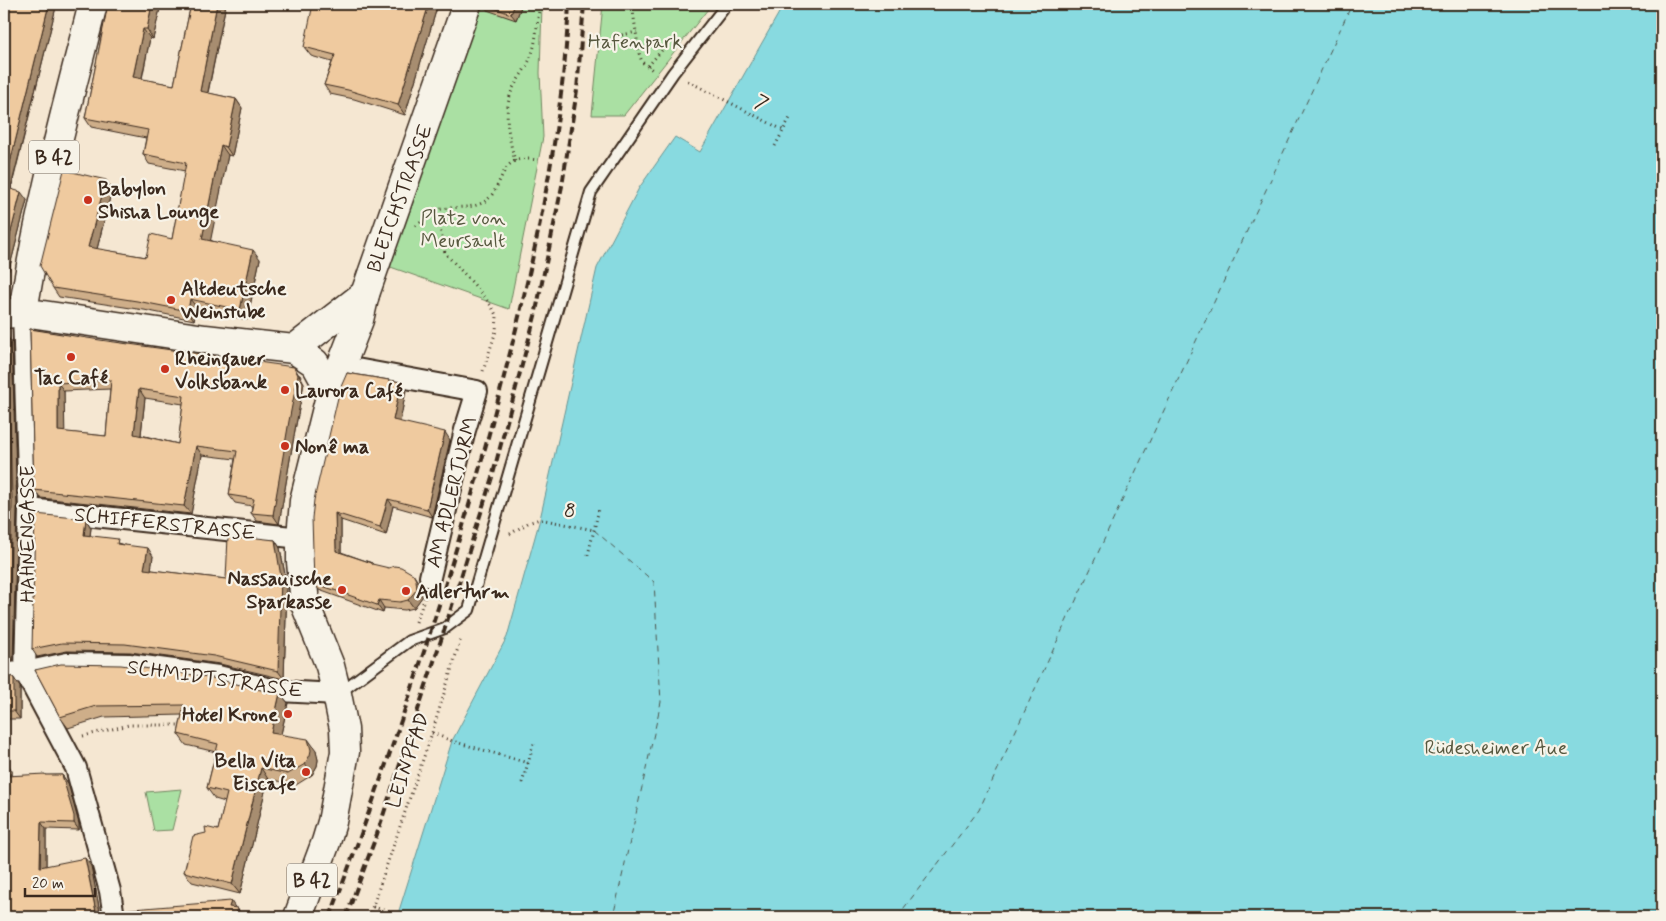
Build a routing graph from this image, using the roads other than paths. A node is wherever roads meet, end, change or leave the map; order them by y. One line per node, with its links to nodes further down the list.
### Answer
1 (93, 4): 5 (main road, B 42)
2 (467, 4): 4 (main road, BLEICHSTRASSE / B 42)
3 (726, 4): 14 (lane)
4 (365, 294): 6 (main road); 7 (main road, BLEICHSTRASSE / B 42)
5 (14, 313): 6 (main road); 9 (street, HAHNENGASSE)
6 (294, 349): 8 (main road)
7 (340, 366): 8 (main road, BLEICHSTRASSE / B 42); 11 (street, AM ADLERTURM)
8 (331, 392): 10 (main road, B 42)
9 (29, 509): 10 (street, SCHIFFERSTRASSE); 12 (street, HAHNENGASSE)
10 (301, 538): 14 (main road, B 42)
11 (430, 577)
12 (25, 672): 13 (street, SCHMIDTSTRASSE); 14 (street, SCHMIDTSTRASSE); 15 (street, HAHNENGASSE)
13 (4, 673)
14 (338, 694): 16 (main road, B 42)
15 (114, 917)
16 (298, 917)

